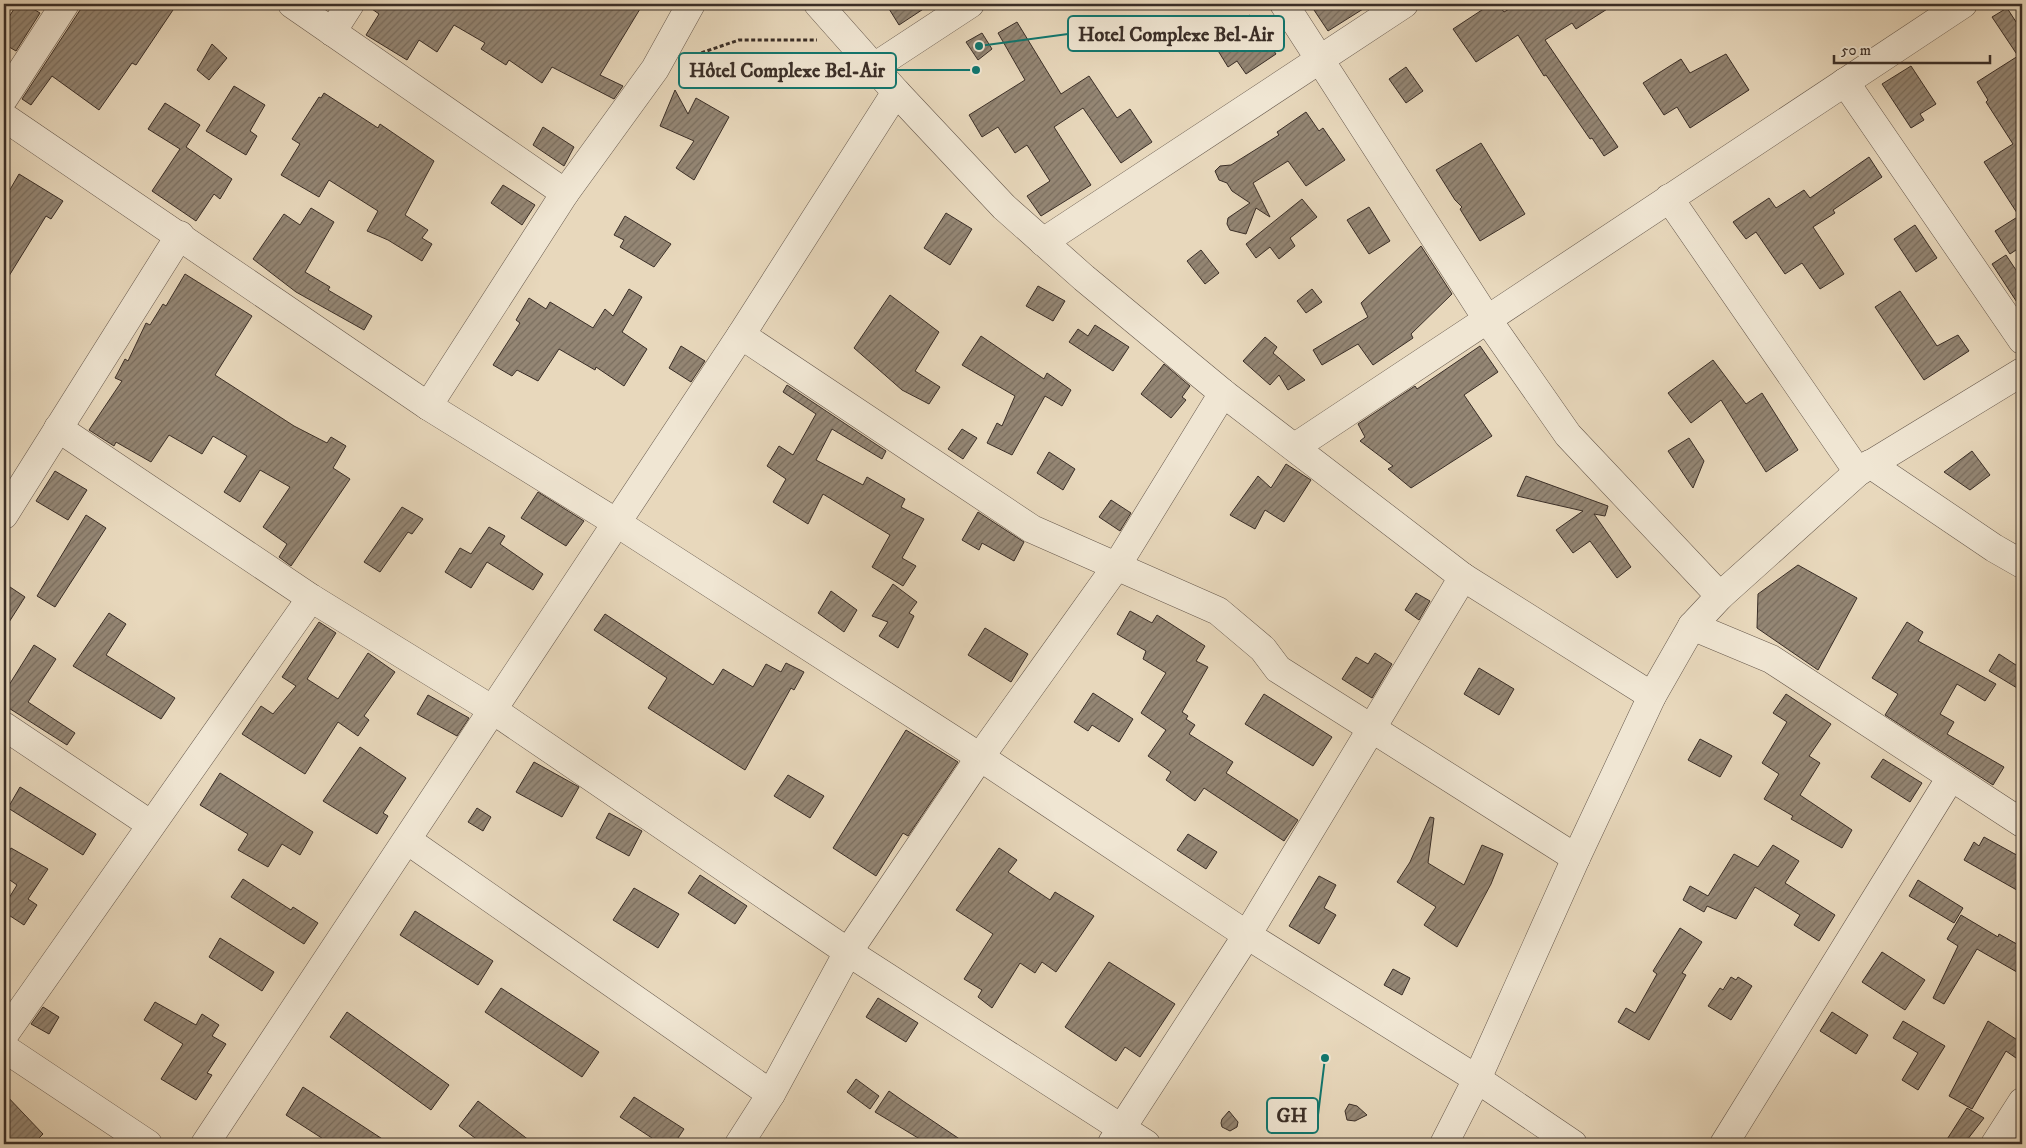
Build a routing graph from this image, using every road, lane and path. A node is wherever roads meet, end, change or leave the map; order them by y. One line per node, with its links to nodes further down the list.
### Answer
1 (65, 4): 17 (street)
2 (292, 4): 10 (street)
3 (350, 4): 10 (street)
4 (691, 4): 14 (street)
5 (818, 4): 11 (street)
6 (970, 4): 13 (street)
7 (1284, 4): 12 (street)
8 (1404, 4): 12 (street)
9 (1963, 4): 15 (street)
10 (332, 32): 19 (street)
11 (850, 39): 13 (street); 14 (path)
12 (1320, 60): 22 (street); 23 (street)
13 (874, 67): 16 (street)
14 (655, 69): 19 (street)
15 (1845, 82): 20 (street); 25 (street)
16 (896, 92): 22 (street); 24 (street)
17 (4, 98)
18 (4, 117): 21 (street)
19 (565, 193): 28 (street)
20 (1669, 198): 23 (street); 31 (street)
21 (180, 236): 28 (street); 29 (street)
22 (1043, 242): 27 (street)
23 (1487, 319): 30 (street); 37 (street)
24 (741, 335): 33 (street); 35 (street)
25 (2022, 340)
26 (2022, 372): 31 (street)
27 (1223, 393): 30 (street); 35 (street)
28 (428, 406): 33 (street)
29 (58, 428): 32 (street); 38 (street)
30 (1294, 447): 36 (street)
31 (1864, 468): 34 (street); 37 (street)
32 (4, 515)
33 (617, 523): 41 (street); 44 (street)
34 (2022, 564)
35 (1116, 567): 43 (street); 44 (street)
36 (1464, 577): 40 (street); 43 (street)
37 (1720, 596): 39 (street)
38 (311, 598): 41 (street); 47 (street)
39 (1692, 626): 40 (street); 45 (street)
40 (1652, 696): 49 (street)
41 (493, 710): 48 (street); 51 (street)
42 (4, 726): 47 (street)
43 (1372, 730): 49 (street); 50 (street)
44 (980, 757): 50 (street); 51 (street)
45 (1951, 777): 46 (street); 64 (street)
46 (2022, 823)
47 (150, 824): 52 (street)
48 (407, 840): 55 (street); 59 (street)
49 (1576, 858): 54 (street)
50 (1247, 935): 54 (street); 57 (street)
51 (848, 952): 55 (street); 57 (street)
52 (4, 1035)
53 (4, 1048): 58 (street)
54 (1476, 1079): 62 (street); 63 (street)
55 (772, 1094): 60 (street)
56 (2022, 1102): 65 (street)
57 (1117, 1137): 61 (street)
58 (148, 1144)
59 (205, 1144)
60 (739, 1144)
61 (1146, 1144)
62 (1444, 1144)
63 (1573, 1144)
64 (1724, 1144)
65 (1995, 1144)

